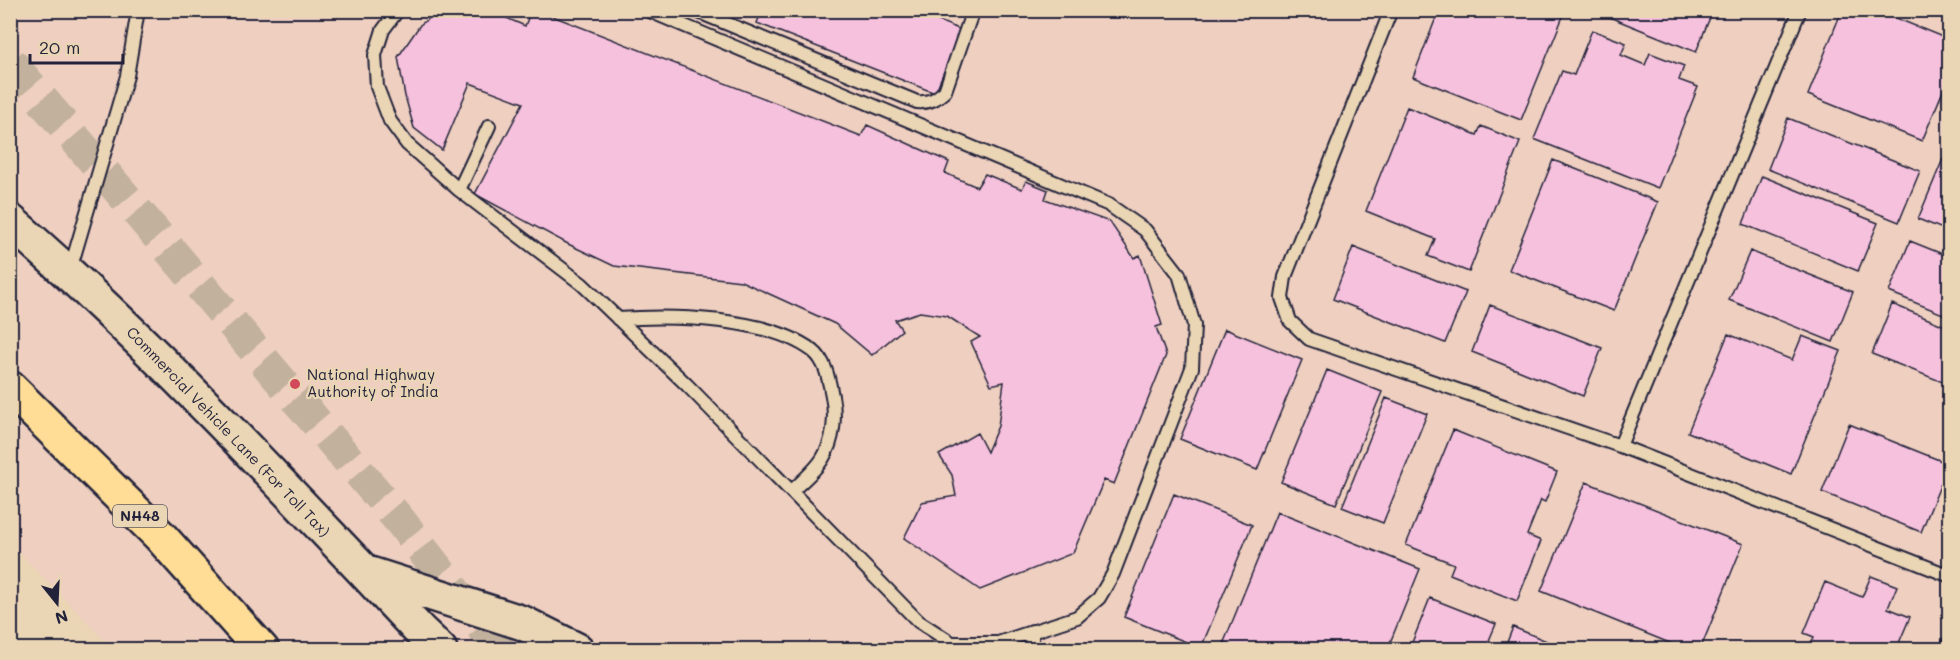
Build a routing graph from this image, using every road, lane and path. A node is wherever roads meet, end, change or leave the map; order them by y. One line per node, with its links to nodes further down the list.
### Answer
1 (138, 10): 12 (lane)
2 (398, 10): 10 (lane)
3 (647, 10): 8 (lane)
4 (694, 10): 5 (lane)
5 (973, 10)
6 (1390, 10): 15 (lane)
7 (1800, 10): 15 (lane)
8 (661, 13): 19 (lane)
9 (489, 126): 10 (lane)
10 (459, 190): 13 (lane)
11 (10, 221): 12 (main road, Commercial Vehicle Lane (For Toll Tax))
12 (69, 272): 17 (main road, Commercial Vehicle Lane (For Toll Tax))
13 (618, 319): 16 (lane); 16 (lane)
14 (10, 388): 20 (highway, NH48)
15 (1620, 446): 18 (lane)
16 (792, 491): 19 (lane)
17 (365, 573): 21 (main road, Commercial Vehicle Lane (For Toll Tax)); 22 (main road)
18 (1950, 576)
19 (1032, 631): 23 (lane)
20 (262, 650)
21 (440, 650)
22 (577, 650)
23 (1032, 650)

